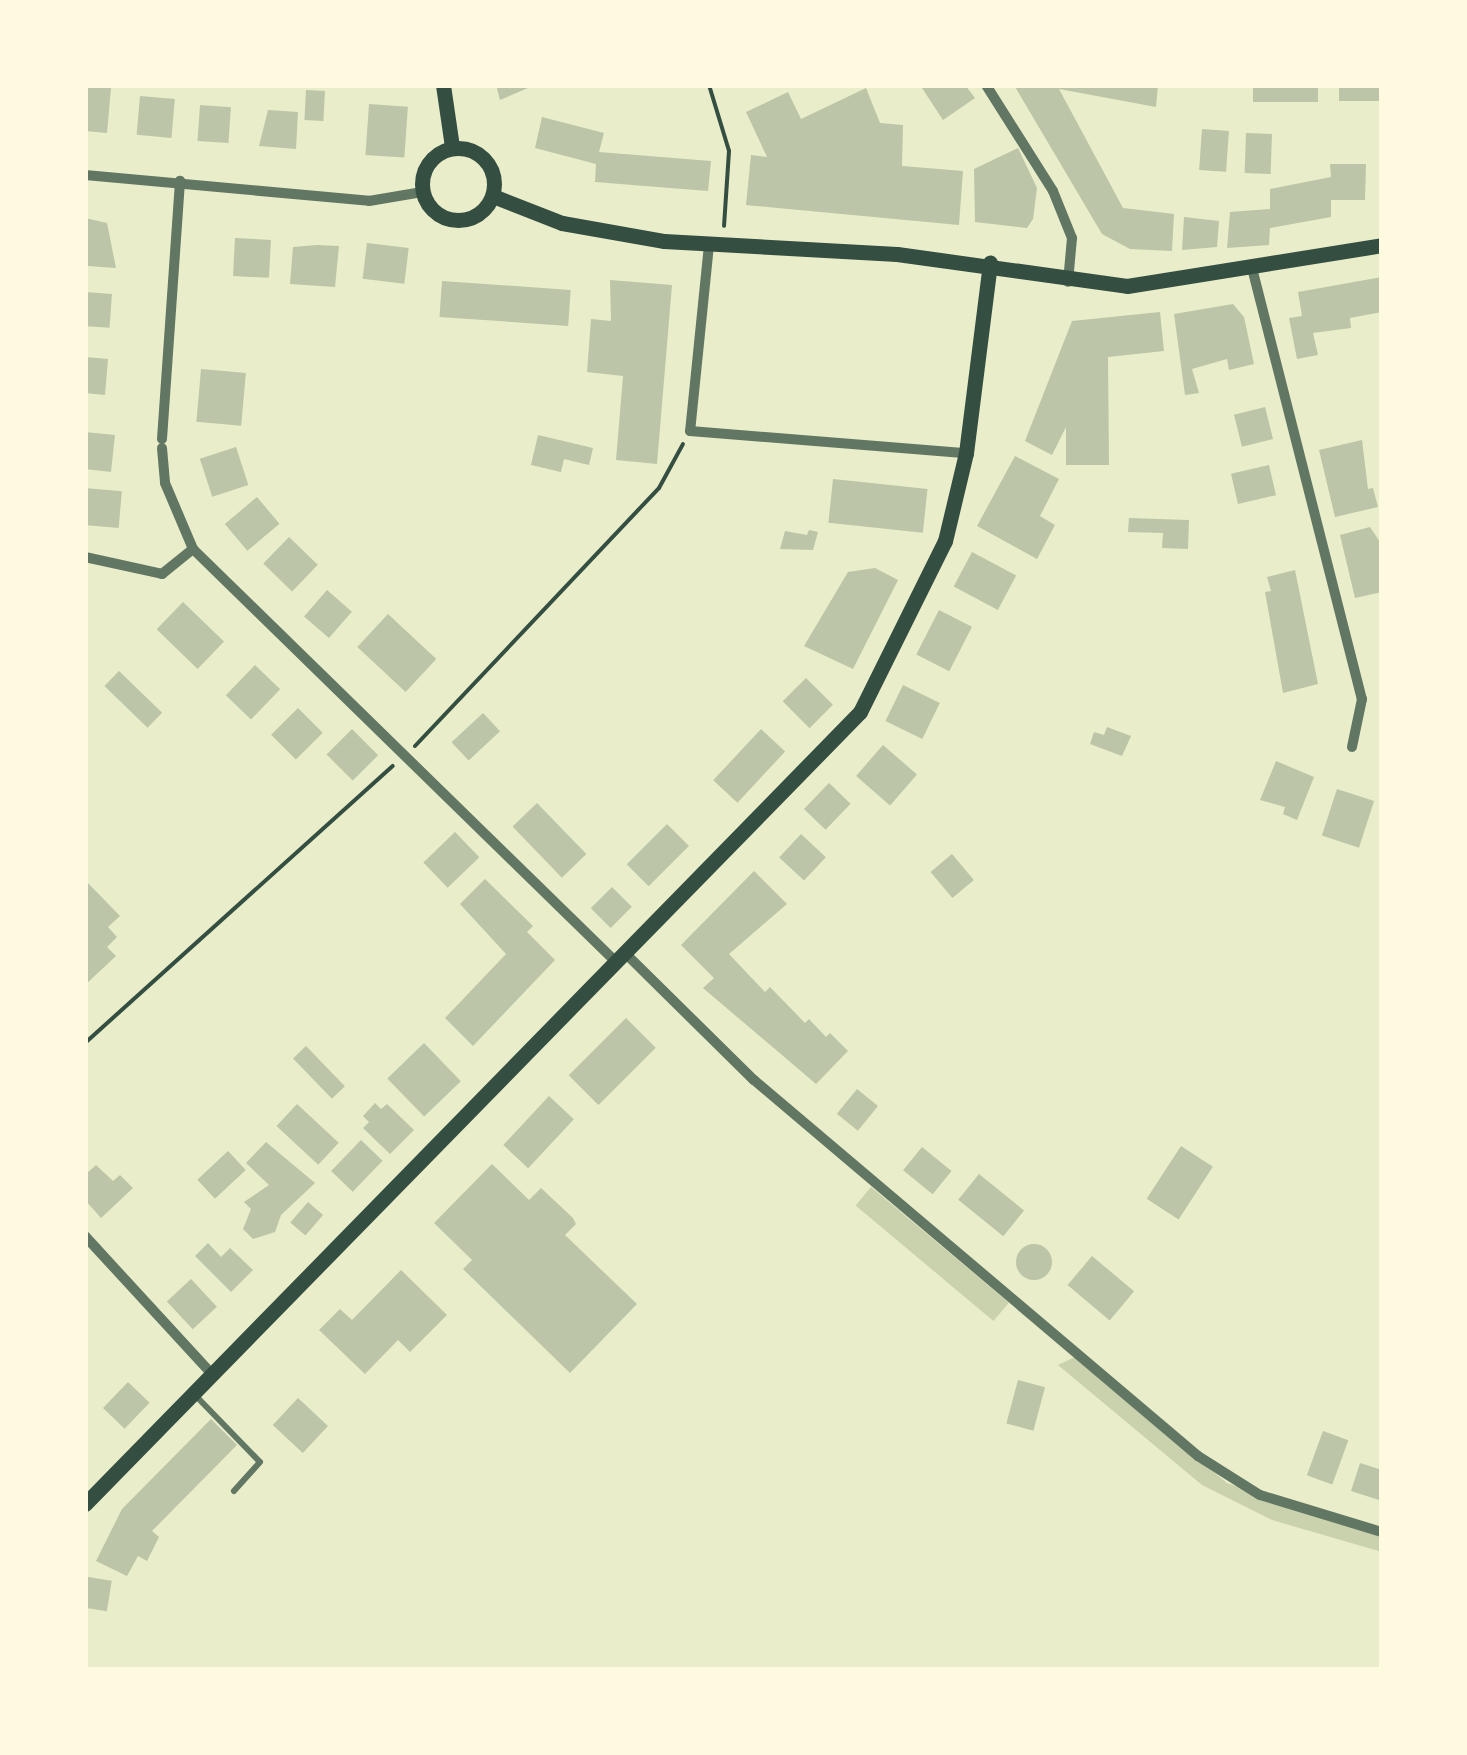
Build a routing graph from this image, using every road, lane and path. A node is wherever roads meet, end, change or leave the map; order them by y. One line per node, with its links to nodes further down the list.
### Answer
1 (443, 85): 4 (main road)
2 (709, 85): 9 (path)
3 (986, 85): 13 (street)
4 (452, 148): 7 (main road); 8 (main road)
5 (85, 174): 6 (street)
6 (180, 182): 7 (street); 16 (street)
7 (422, 192): 8 (main road)
8 (493, 196): 9 (main road)
9 (716, 245): 11 (main road); 14 (street)
10 (1382, 245): 12 (main road)
11 (990, 264): 13 (main road); 15 (main road)
12 (1252, 268): 13 (main road); 18 (street)
13 (1068, 282)
14 (690, 431): 15 (street); 19 (path)
15 (966, 454): 20 (main road)
16 (194, 548): 17 (street); 19 (street)
17 (85, 557)
18 (1352, 747)
19 (406, 755): 20 (street); 21 (path)
20 (620, 957): 23 (main road); 27 (street)
21 (85, 1043)
22 (85, 1236): 23 (street)
23 (213, 1376): 24 (main road)
24 (194, 1394): 25 (lane); 26 (main road)
25 (234, 1492)
26 (85, 1504)
27 (1382, 1532)

